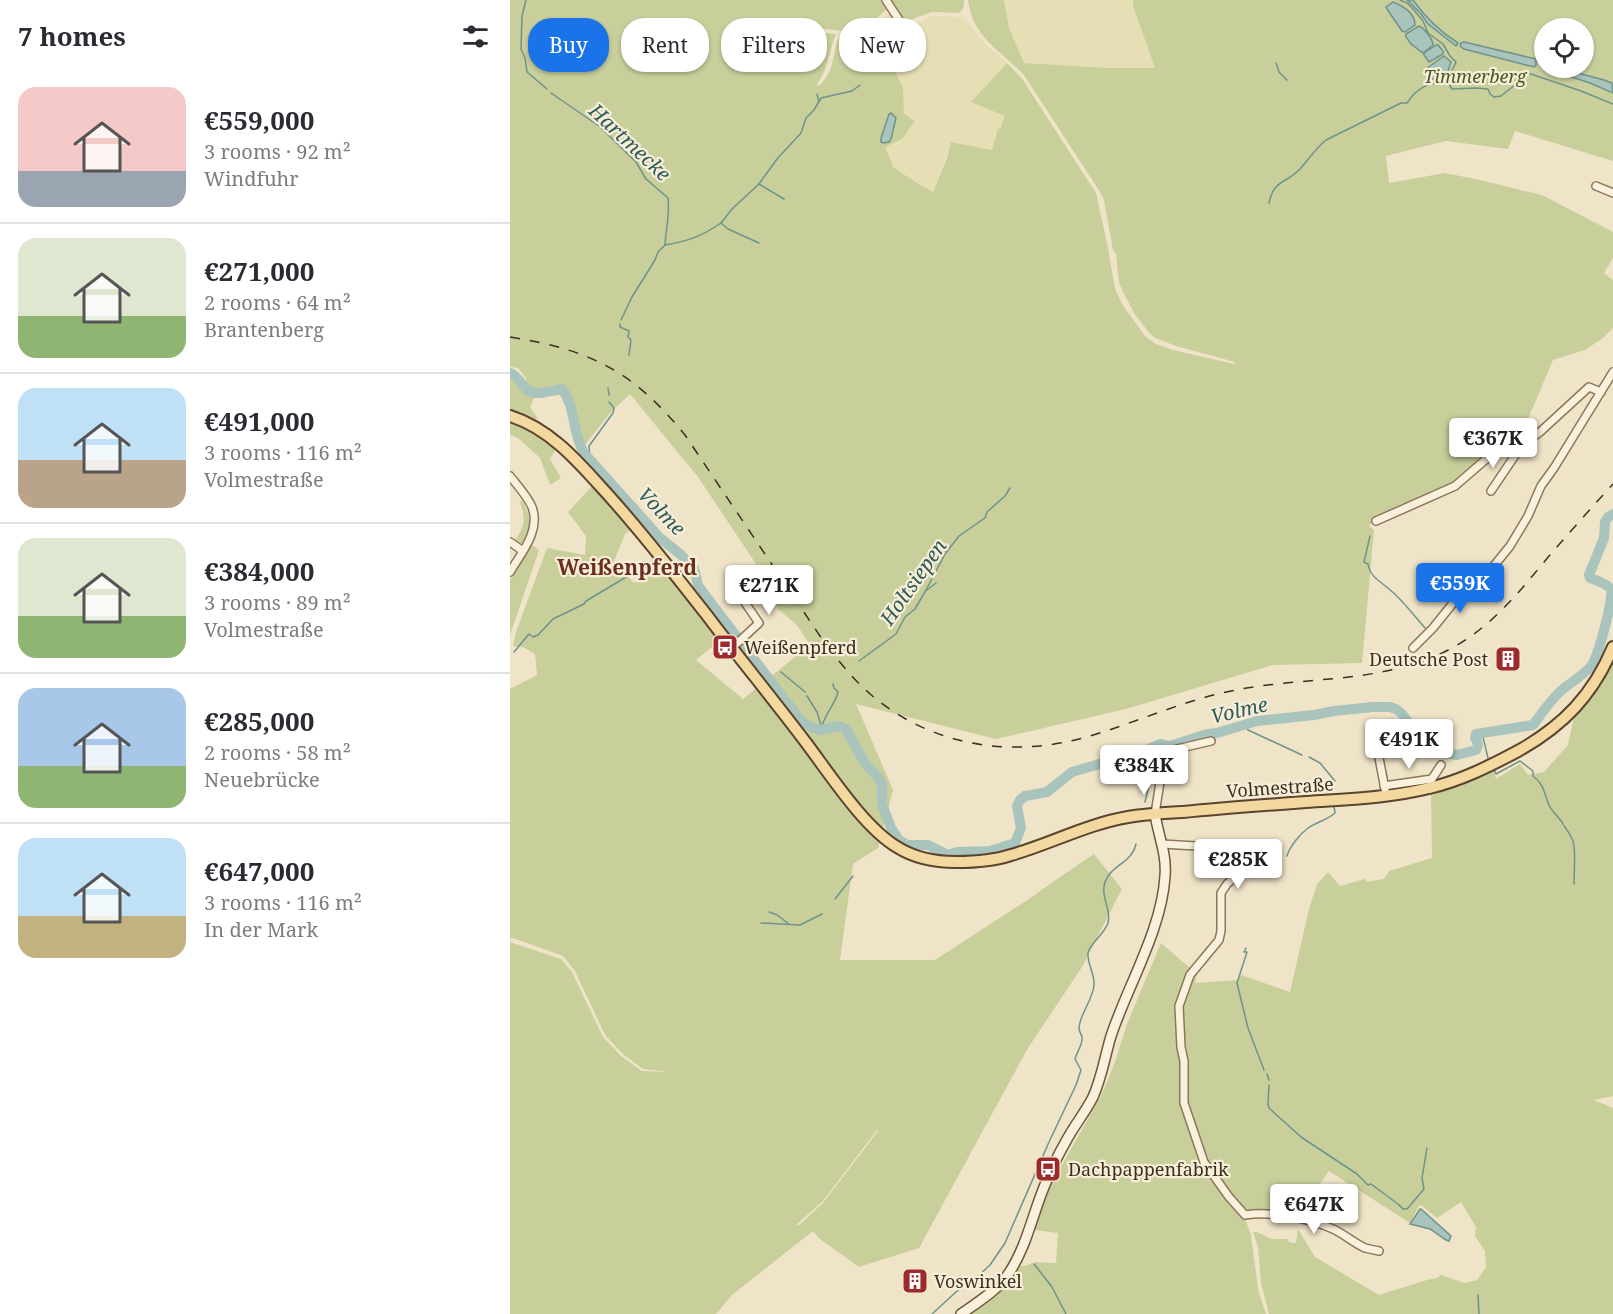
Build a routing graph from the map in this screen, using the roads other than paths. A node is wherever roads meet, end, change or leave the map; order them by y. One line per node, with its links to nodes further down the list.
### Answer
1 (886, 0): 2 (street)
2 (898, 18)
3 (1596, 186): 4 (street)
4 (1613, 193)
5 (1613, 372): 6 (street)
6 (1601, 392): 8 (street); 18 (street)
7 (510, 416): 16 (main road)
8 (1522, 445): 10 (street); 11 (street)
9 (510, 476): 13 (street)
10 (1491, 491)
11 (1376, 521)
12 (510, 542): 13 (street)
13 (523, 551): 14 (street)
14 (510, 572)
15 (737, 591): 16 (street)
16 (734, 646): 23 (main road, Volmestraße)
17 (1613, 647): 22 (main road, Volmestraße)
18 (1413, 648)
19 (1375, 737): 22 (street)
20 (1211, 741): 23 (street)
21 (1441, 765): 22 (street)
22 (1385, 790): 23 (main road, Volmestraße)
23 (1155, 814): 24 (main road)
24 (1162, 844): 25 (street); 26 (main road)
25 (1379, 1251)
26 (961, 1314)

